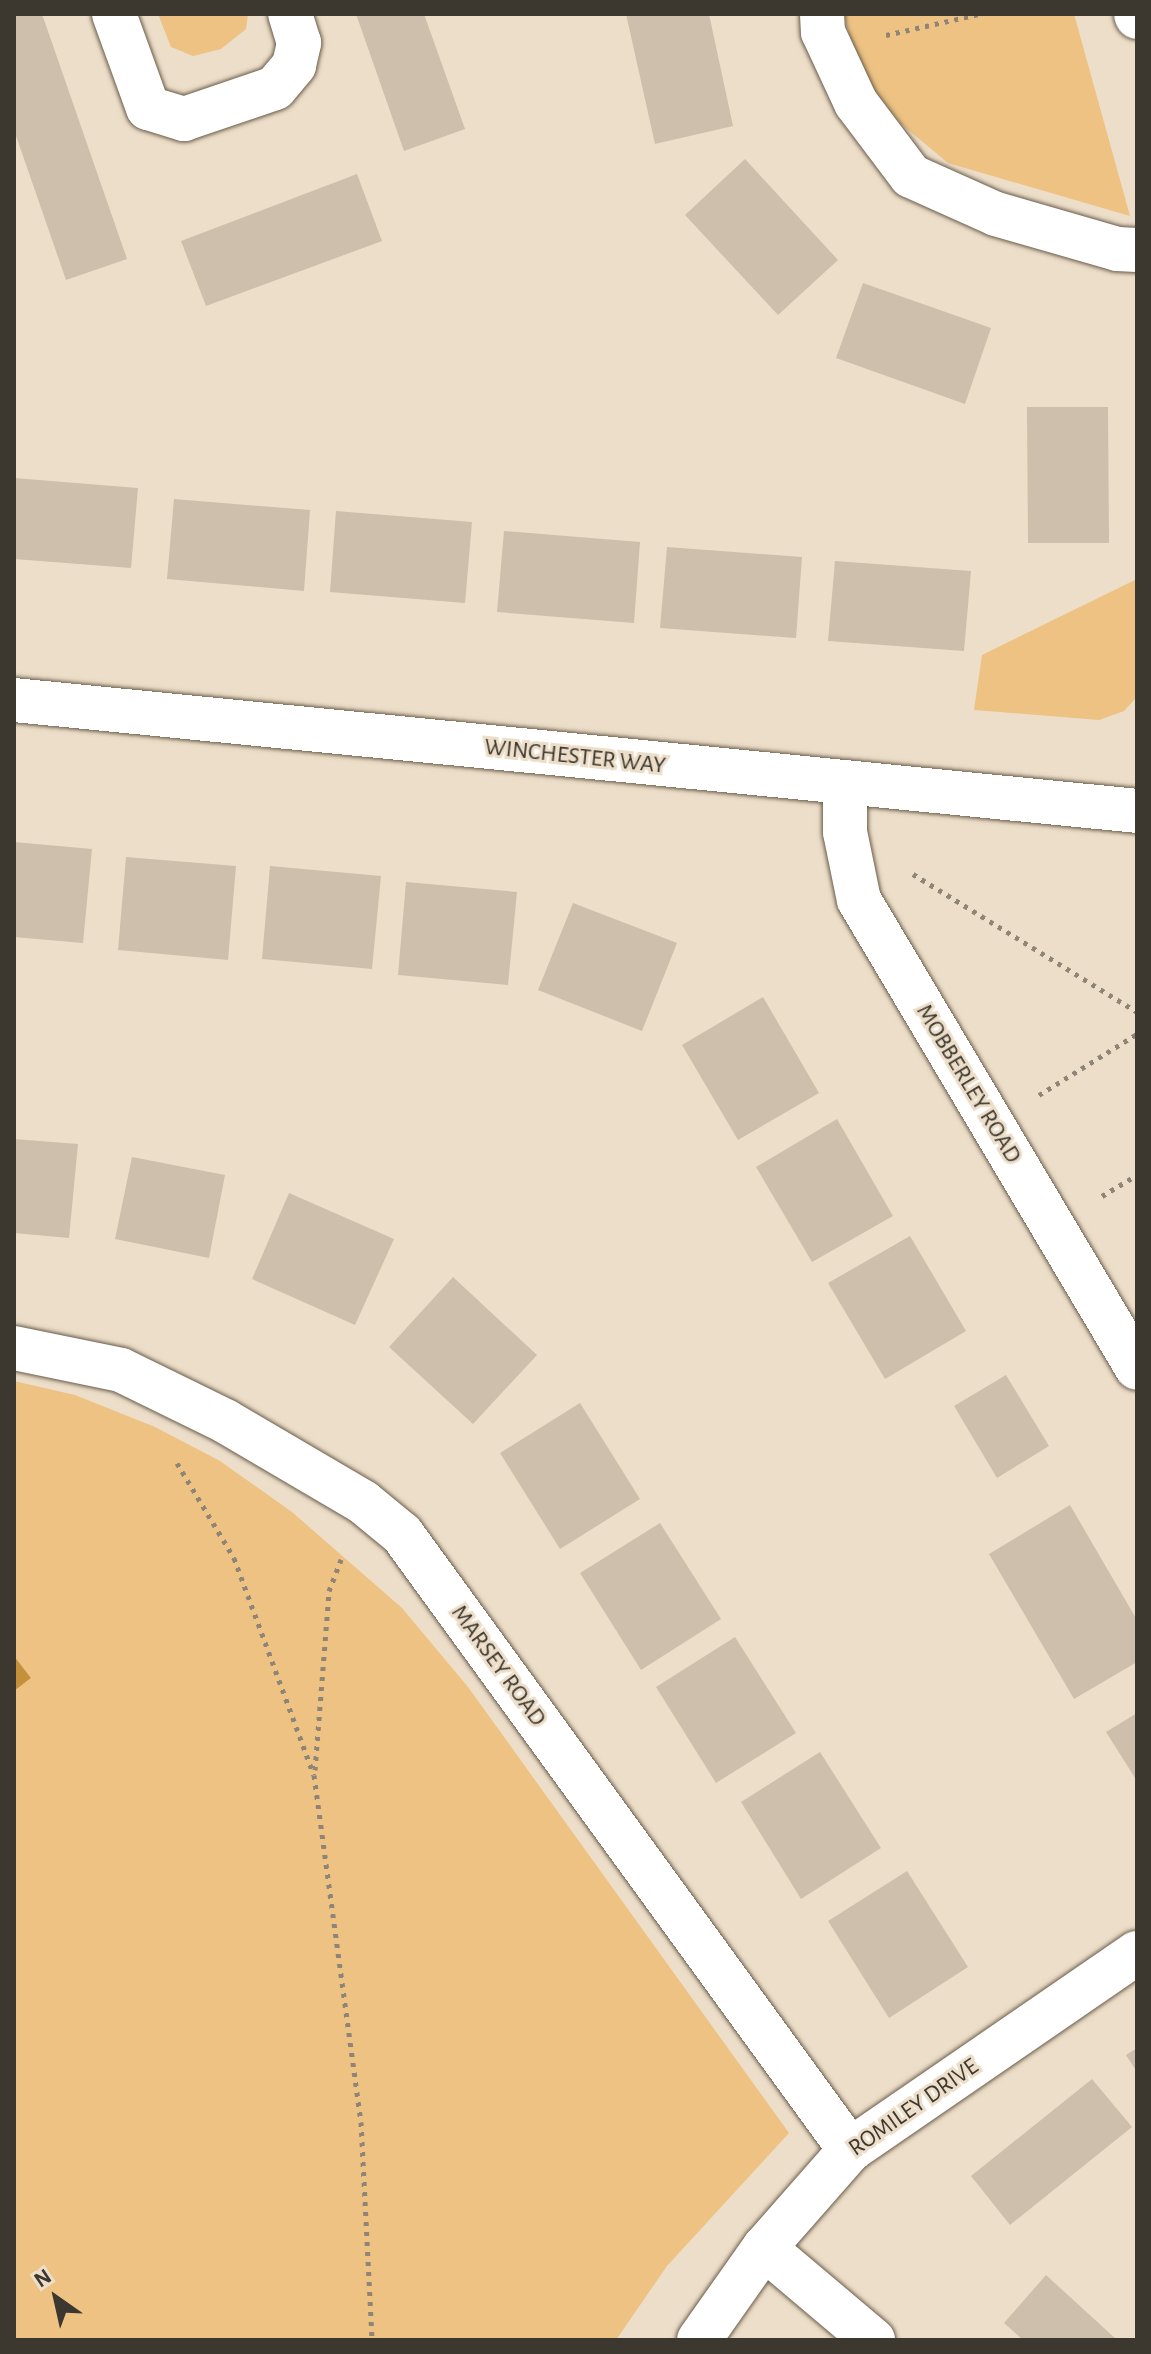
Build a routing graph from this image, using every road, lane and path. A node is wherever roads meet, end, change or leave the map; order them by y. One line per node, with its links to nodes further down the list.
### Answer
1 (114, 14): 2 (street)
2 (290, 14)
3 (979, 14): 4 (path)
4 (826, 31): 5 (street)
5 (1137, 250)
6 (14, 700): 7 (street, WINCHESTER WAY)
7 (845, 785): 8 (street, WINCHESTER WAY); 9 (street, MOBBERLEY ROAD)
8 (1137, 811)
9 (845, 832): 10 (path); 12 (street, MOBBERLEY ROAD)
10 (1137, 1012)
11 (1137, 1034): 12 (path)
12 (992, 1124): 14 (street, MOBBERLEY ROAD)
13 (14, 1348): 16 (street, MARSEY ROAD)
14 (1137, 1368)
15 (171, 1453): 17 (path)
16 (363, 1502): 17 (path); 19 (street, MARSEY ROAD)
17 (314, 1775): 21 (path)
18 (1137, 1953): 19 (street, ROMILEY DRIVE)
19 (850, 2150): 20 (street, ROMILEY DRIVE)
20 (764, 2248): 22 (street, ROMILEY DRIVE); 23 (street)
21 (372, 2340)
22 (699, 2340)
23 (873, 2340)

